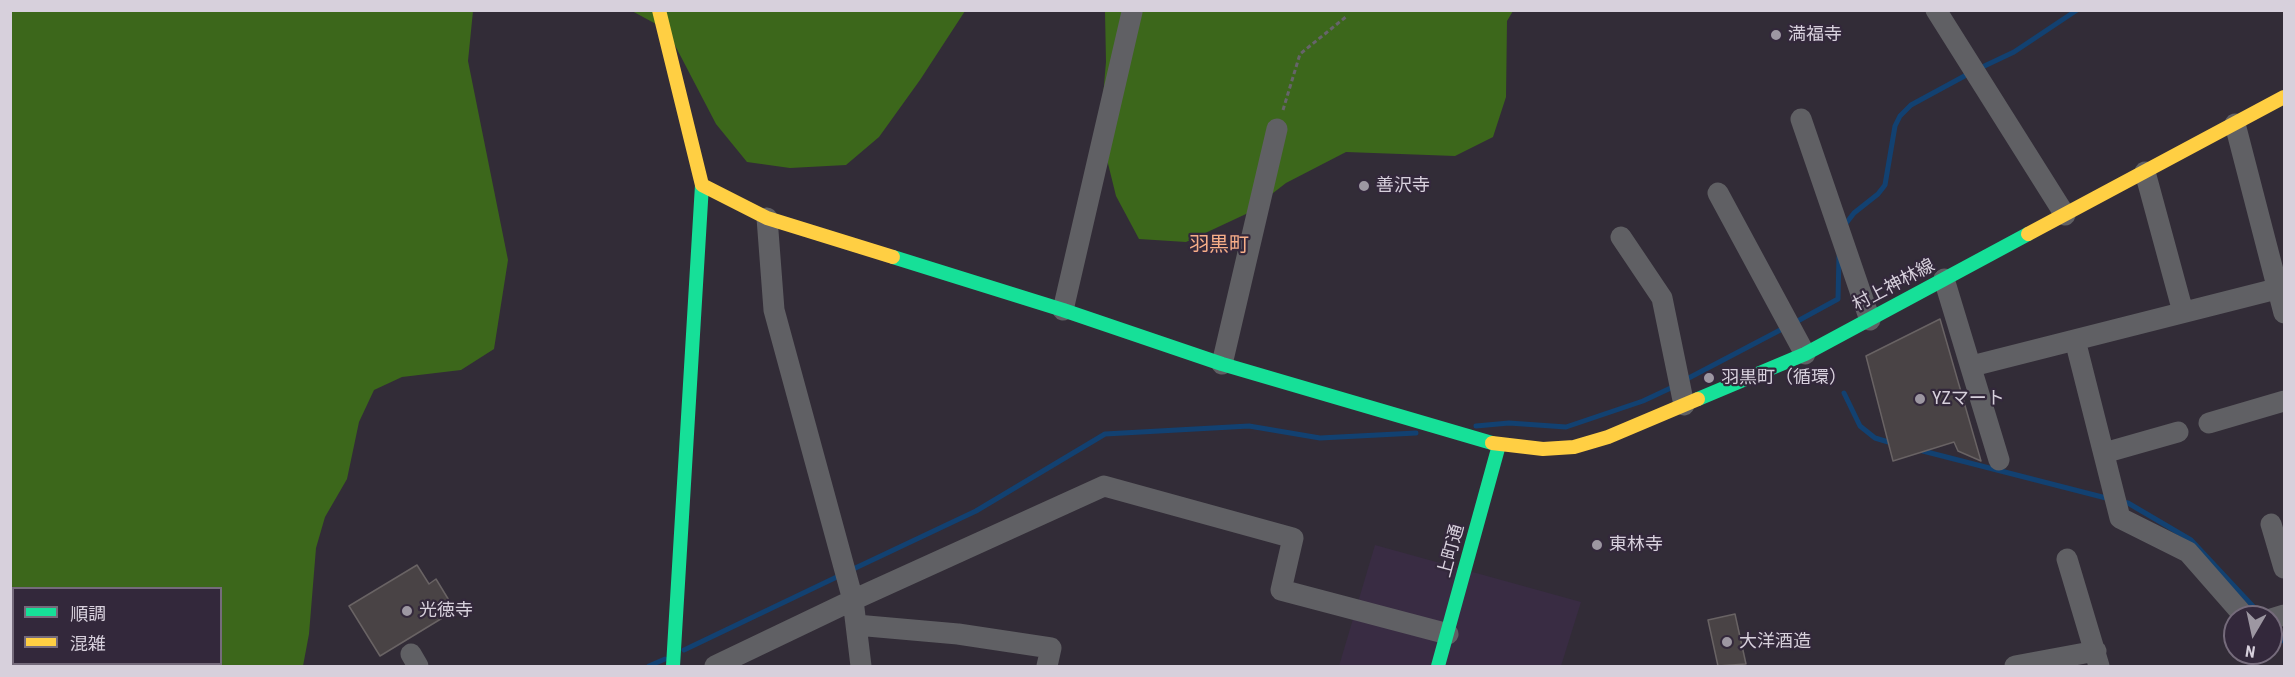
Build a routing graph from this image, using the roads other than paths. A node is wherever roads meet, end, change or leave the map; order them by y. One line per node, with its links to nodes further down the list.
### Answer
1 (659, 10): 9 (street)
2 (1936, 10): 11 (street)
3 (1132, 12): 16 (street)
4 (2284, 97): 6 (street, 村上神林線)
5 (1801, 119): 19 (street)
6 (2235, 124): 8 (street, 村上神林線); 15 (street)
7 (1277, 129): 22 (street)
8 (2145, 172): 11 (street, 村上神林線); 17 (street)
9 (702, 185): 12 (street, 村上神林線); 39 (street)
10 (1718, 193): 21 (street)
11 (2065, 215): 14 (street, 村上神林線)
12 (767, 218): 16 (street, 村上神林線); 34 (street)
13 (1621, 237): 25 (street)
14 (1944, 279): 19 (street, 村上神林線); 23 (street)
15 (2281, 287): 17 (street); 18 (street)
16 (1063, 310): 22 (street, 村上神林線)
17 (2183, 312): 20 (street)
18 (2284, 313)
19 (1870, 320): 21 (street, 村上神林線)
20 (2075, 340): 23 (street); 29 (street)
21 (1805, 354): 25 (street, 村上神林線)
22 (1222, 364): 28 (street, 村上神林線)
23 (1972, 366): 30 (street)
24 (2284, 401): 26 (street)
25 (1684, 405): 28 (street, 村上神林線)
26 (2209, 423)
27 (2178, 432): 29 (street)
28 (1499, 445): 37 (street, 上町通)
29 (2104, 453): 35 (street)
30 (1999, 460)
31 (2271, 524): 33 (street)
32 (2067, 559): 38 (street)
33 (2284, 568)
34 (853, 600): 36 (street); 37 (street); 40 (street)
35 (2234, 605)
36 (856, 625): 41 (street); 42 (street)
37 (1448, 634): 43 (street, 上町通)
38 (2098, 659): 44 (street)
39 (673, 666)
40 (715, 666)
41 (861, 666)
42 (1047, 666)
43 (1438, 666)
44 (2015, 666)

